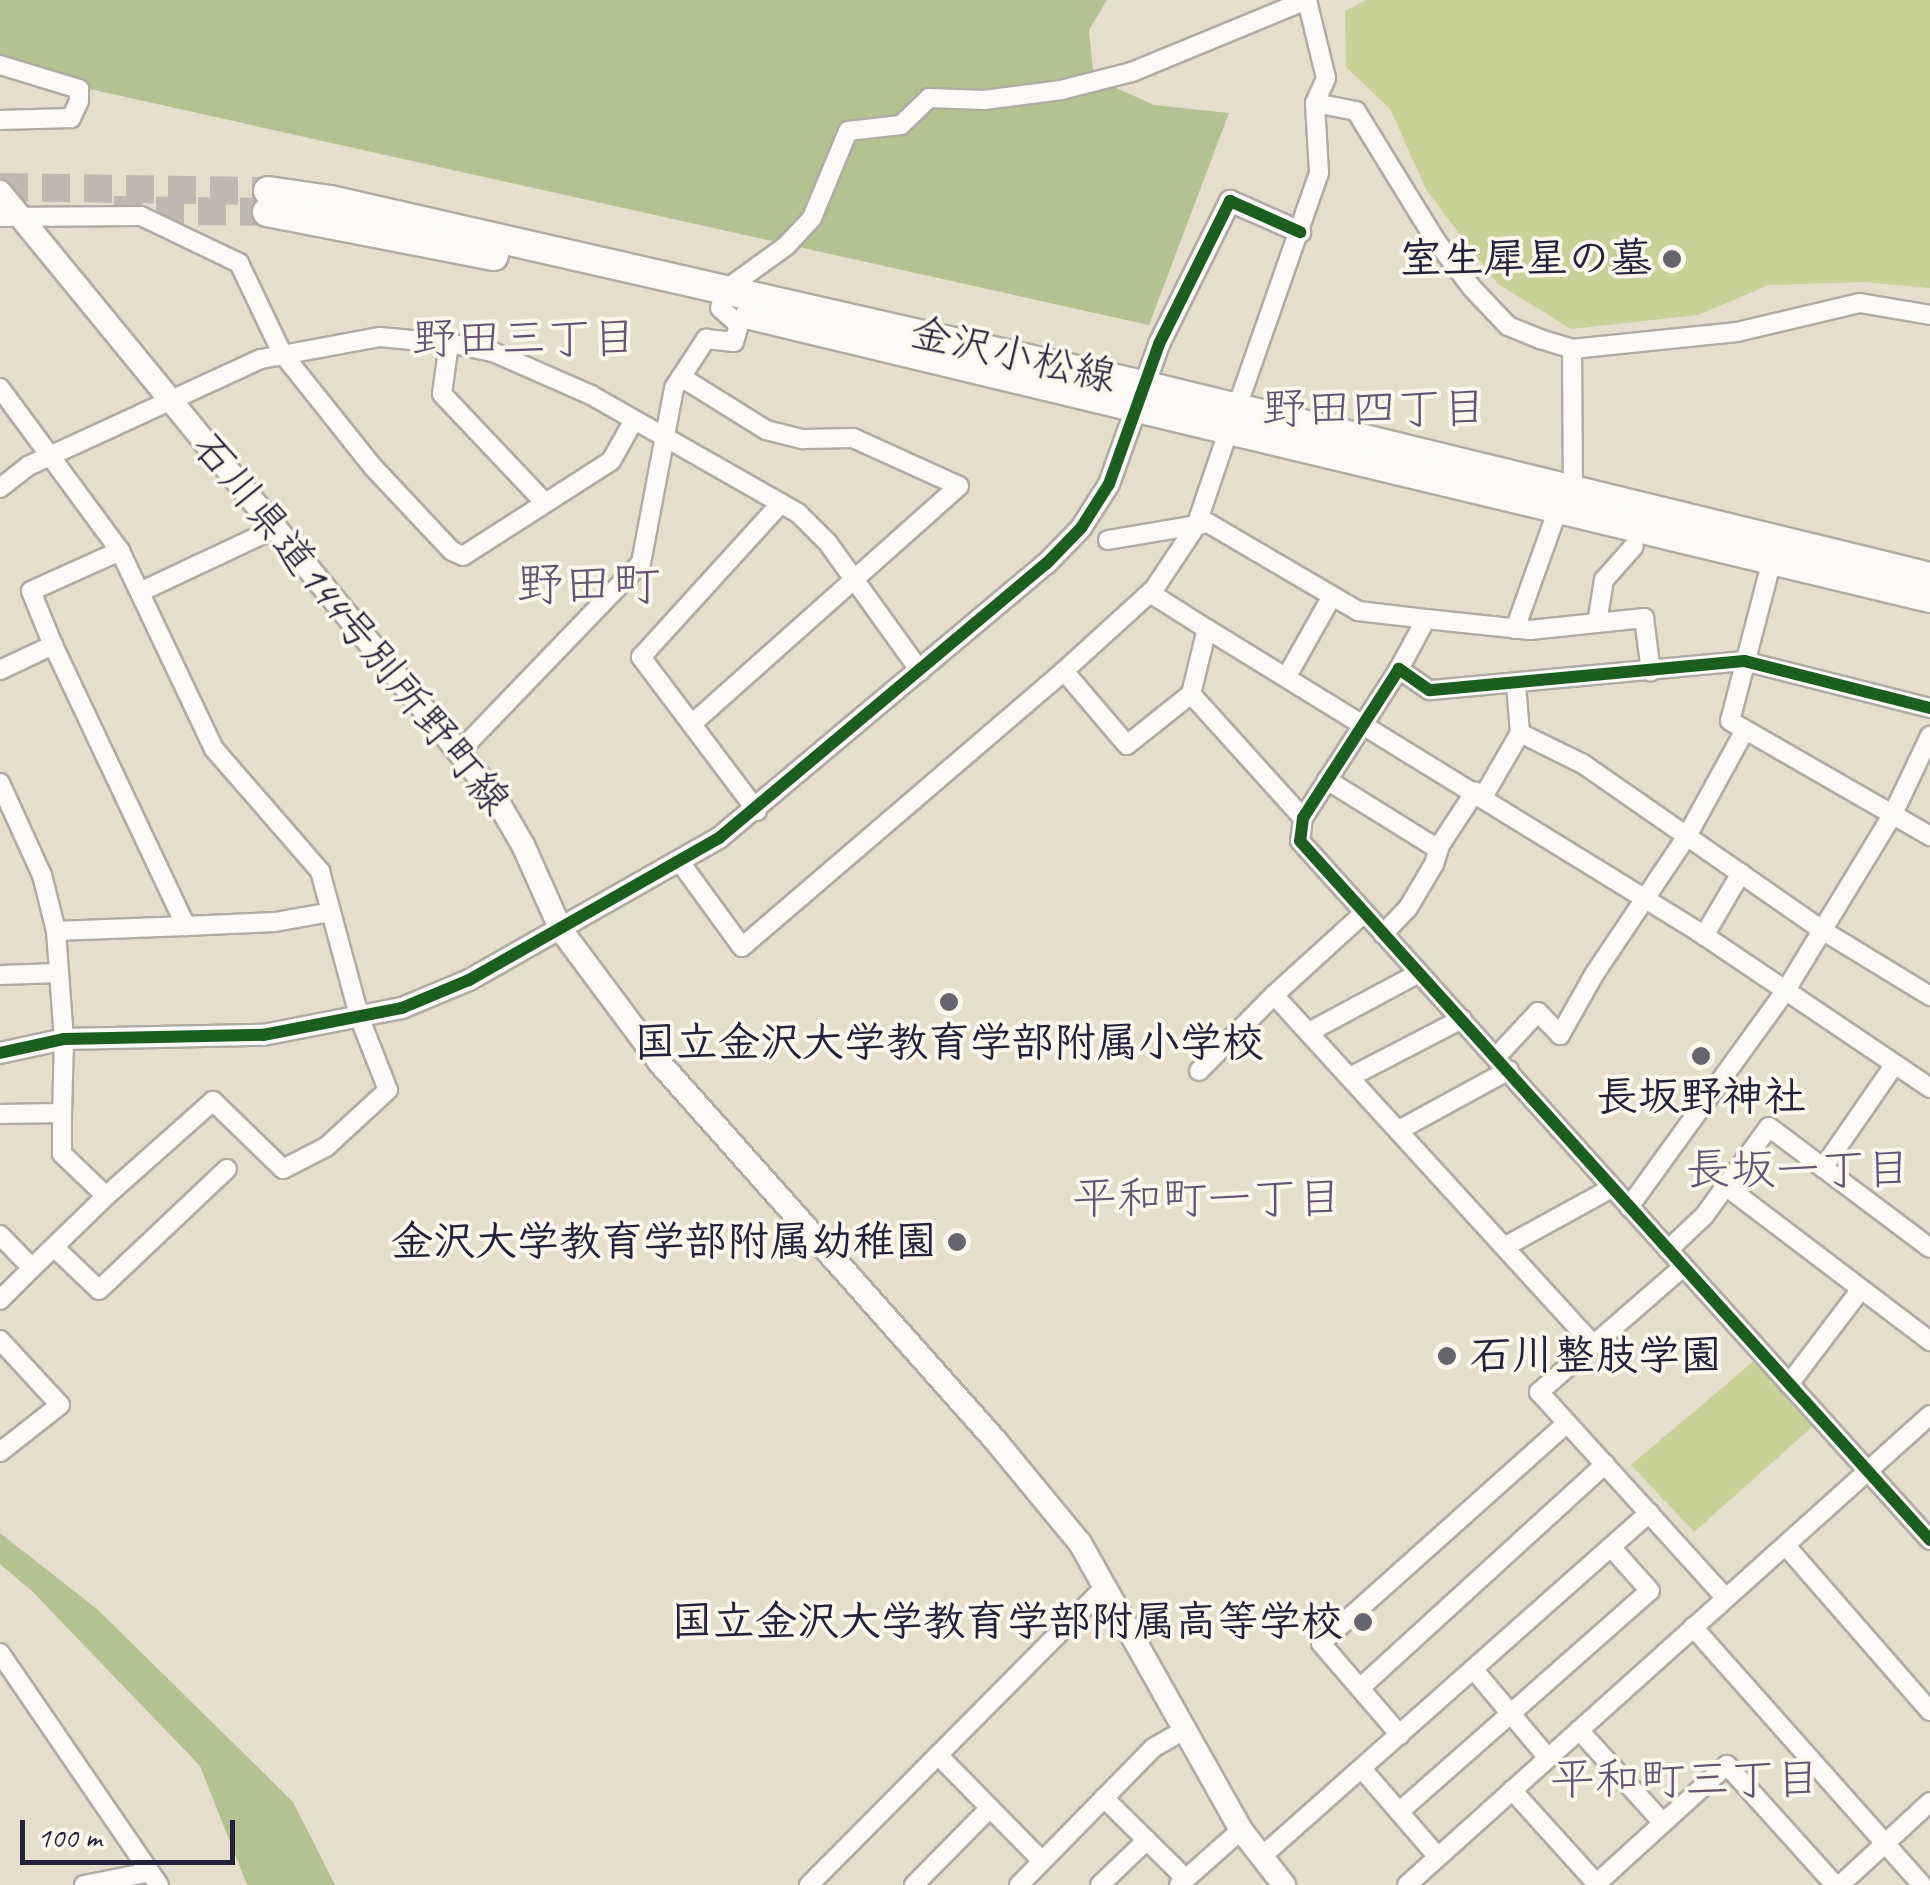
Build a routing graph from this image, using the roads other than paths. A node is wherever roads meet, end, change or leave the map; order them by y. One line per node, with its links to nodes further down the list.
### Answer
1 (1307, 0): 3 (street); 9 (street)
2 (0, 64): 4 (street)
3 (1315, 103): 8 (street); 12 (street)
4 (0, 120)
5 (0, 192): 7 (main road, 石川県道144号別所野町線)
6 (268, 201): 9 (main road, 金沢小松線)
7 (9, 216): 13 (street); 17 (main road, 石川県道144号別所野町線)
8 (1300, 232): 16 (street); 19 (street)
9 (722, 299): 14 (street); 16 (main road, 金沢小松線)
10 (1930, 314): 12 (street)
11 (450, 343): 13 (street); 18 (street); 24 (street)
12 (1572, 349): 23 (street)
13 (282, 353): 17 (street); 24 (street)
14 (681, 377): 20 (street); 33 (street)
15 (0, 388): 21 (street)
16 (1140, 396): 19 (main road, 金沢小松線); 46 (street)
17 (171, 400): 21 (street); 27 (main road, 石川県道144号別所野町線)
18 (634, 420): 20 (street); 24 (street)
19 (1232, 420): 23 (main road, 金沢小松線); 26 (street)
20 (667, 439): 25 (street); 58 (street)
21 (53, 455): 22 (street); 30 (street)
22 (0, 488)
23 (1566, 500): 31 (main road, 金沢小松線); 32 (main road, 金沢小松線); 40 (street)
24 (545, 503)
25 (780, 503): 33 (street); 54 (street)
26 (1196, 526): 28 (street); 34 (street); 36 (street)
27 (276, 528): 35 (street); 58 (main road, 石川県道144号別所野町線)
28 (1108, 540)
29 (1634, 546): 39 (street)
30 (120, 550): 35 (street); 42 (street)
31 (1772, 560): 37 (main road, 金沢小松線); 43 (street)
32 (1930, 577)
33 (856, 582): 46 (street); 54 (street)
34 (1154, 589): 41 (street); 47 (street)
35 (140, 592): 71 (street)
36 (1331, 598): 38 (street); 49 (street)
37 (1930, 598)
38 (1426, 619): 40 (street); 44 (street)
39 (1596, 623): 40 (street); 48 (street)
40 (1515, 628)
41 (1207, 629): 49 (street); 51 (street)
42 (53, 645): 45 (street); 73 (street)
43 (1744, 661): 48 (street); 52 (street); 55 (street)
44 (1399, 669): 50 (street); 53 (street)
45 (0, 670)
46 (920, 671): 62 (street)
47 (1064, 671): 51 (street); 68 (street)
48 (1652, 672): 50 (street)
49 (1287, 676): 53 (street)
50 (1516, 684): 56 (street)
51 (1191, 694): 64 (street)
52 (1930, 708)
53 (1364, 722): 59 (street); 61 (street)
54 (692, 724): 62 (street)
55 (1744, 732): 63 (street); 65 (street)
56 (1520, 733): 61 (street); 65 (street)
57 (1930, 736): 63 (street)
58 (459, 752): 74 (main road, 石川県道144号別所野町線)
59 (1327, 780): 64 (street); 67 (street)
60 (0, 783): 76 (street)
61 (1479, 794): 67 (street); 70 (street)
62 (757, 810): 68 (street)
63 (1892, 816): 66 (street); 75 (street)
64 (1302, 818): 72 (street)
65 (1687, 836): 69 (street); 70 (street)
66 (1930, 836)
67 (1438, 849): 77 (street)
68 (680, 862): 74 (street)
69 (1741, 872): 75 (street); 78 (street)
70 (1647, 900): 78 (street); 90 (street)
71 (331, 912): 73 (street); 85 (street)
72 (1364, 913): 77 (street); 83 (street)
73 (186, 926): 76 (street)
74 (560, 930): 85 (street); 126 (main road, 石川県道144号別所野町線)
75 (1822, 930): 82 (street); 84 (street)
76 (56, 931): 79 (street)
77 (1383, 934): 80 (street)
78 (1704, 936): 82 (street)
79 (60, 973): 81 (street); 88 (street)
80 (1420, 973): 86 (street); 87 (street)
81 (0, 975)
82 (1786, 990): 91 (street); 103 (street)
83 (1274, 995): 87 (street); 92 (street)
84 (1930, 996)
85 (360, 1019): 88 (street); 102 (street)
86 (1462, 1019): 90 (street); 93 (street)
87 (1309, 1032): 93 (street)
88 (64, 1039): 89 (street); 95 (street)
89 (0, 1053)
90 (1503, 1063): 97 (street); 101 (street)
91 (1895, 1064): 94 (street); 98 (street)
92 (1198, 1070)
93 (1350, 1076): 97 (street)
94 (1930, 1088)
95 (62, 1113): 96 (street); 102 (street)
96 (0, 1114)
97 (1399, 1130): 105 (street)
98 (1823, 1168): 100 (street); 107 (street)
99 (227, 1169): 106 (street)
100 (1723, 1184): 108 (street); 111 (street)
101 (1612, 1188): 103 (street); 105 (street)
102 (106, 1196): 106 (street)
103 (1628, 1207): 108 (street)
104 (0, 1235): 109 (street)
105 (1506, 1246): 115 (street)
106 (54, 1247): 109 (street)
107 (1930, 1248)
108 (1668, 1250): 110 (street)
109 (32, 1268): 112 (street)
110 (1684, 1268): 115 (street); 116 (street)
111 (1861, 1289): 113 (street); 116 (street)
112 (0, 1300)
113 (1930, 1341)
114 (1, 1343): 119 (street)
115 (1593, 1344): 118 (street)
116 (1789, 1384): 121 (street)
117 (1928, 1420): 121 (street)
118 (1567, 1422): 120 (street); 131 (street)
119 (0, 1453)
120 (1605, 1464): 122 (street); 131 (street)
121 (1869, 1472): 123 (street); 124 (street)
122 (1649, 1513): 125 (street); 127 (street)
123 (1930, 1540)
124 (1786, 1546): 127 (street); 132 (street)
125 (1612, 1547): 130 (street); 133 (street)
126 (1104, 1588): 135 (main road, 石川県道144号別所野町線); 137 (street)
127 (1726, 1598): 128 (street)
128 (1693, 1627): 134 (street); 148 (street)
129 (0, 1654): 152 (street)
130 (1474, 1670): 133 (street); 136 (street)
131 (1360, 1688): 136 (street)
132 (1930, 1711)
133 (1510, 1712): 138 (street); 144 (street)
134 (1579, 1730): 138 (street); 145 (street)
135 (1182, 1731): 141 (street); 146 (main road, 石川県道144号別所野町線)
136 (1400, 1735): 139 (street)
137 (938, 1755): 143 (street); 157 (street)
138 (1548, 1758): 140 (street)
139 (1362, 1769): 144 (street); 149 (street)
140 (1512, 1790): 150 (street); 155 (street)
141 (1104, 1798): 147 (street); 151 (street)
142 (1930, 1802): 148 (street)
143 (990, 1808): 151 (street); 158 (street)
144 (1399, 1812): 150 (street)
145 (1664, 1823): 155 (street); 162 (street)
146 (1241, 1830): 149 (main road, 石川県道144号別所野町線); 154 (street)
147 (1147, 1840): 154 (street); 160 (street)
148 (1885, 1842): 162 (street); 163 (street)
149 (1261, 1857): 161 (main road, 石川県道144号別所野町線)
150 (1438, 1857): 153 (street)
151 (1042, 1861): 159 (street)
152 (154, 1878): 156 (street)
153 (1421, 1881)
154 (1182, 1882)
155 (1596, 1884)
156 (84, 1885)
157 (809, 1885)
158 (914, 1885)
159 (1019, 1885)
160 (1100, 1885)
161 (1284, 1885)
162 (1837, 1885)
163 (1922, 1885)

